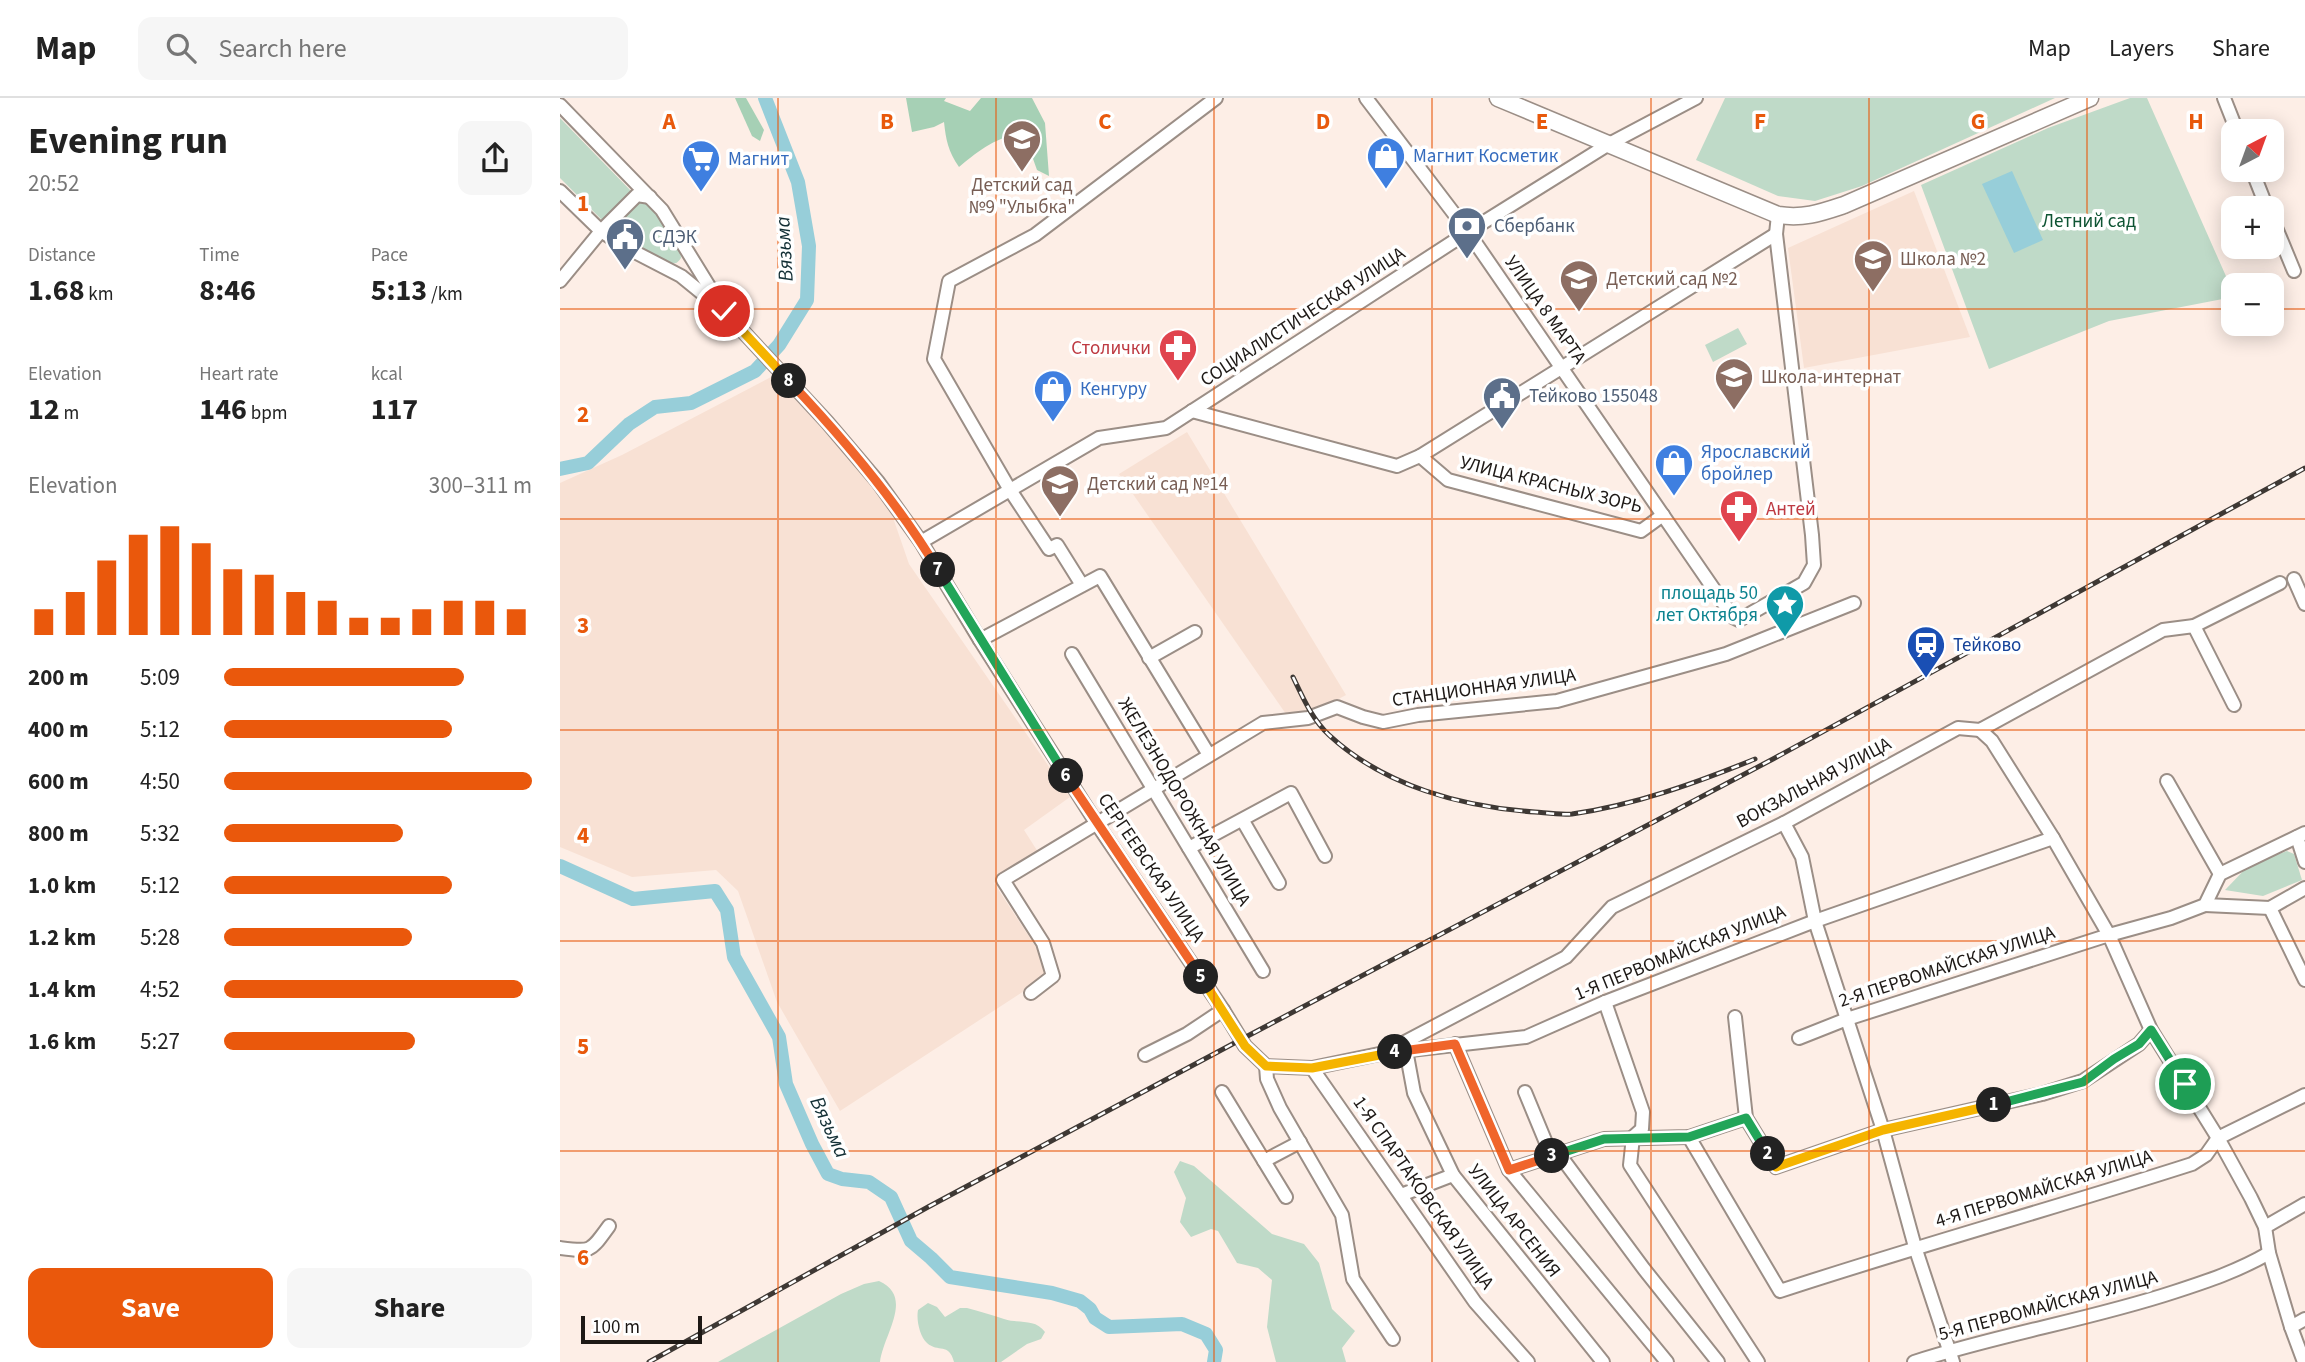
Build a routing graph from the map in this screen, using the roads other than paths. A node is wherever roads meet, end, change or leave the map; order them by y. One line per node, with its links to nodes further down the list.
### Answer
1 (1216, 98): 26 (street)
2 (1366, 98): 14 (street, УЛИЦА 8 МАРТА)
3 (1498, 98): 9 (main road)
4 (1696, 98): 9 (street, СОЦИАЛИСТИЧЕСКАЯ УЛИЦА)
5 (2090, 98): 12 (main road)
6 (2224, 98): 8 (street)
7 (560, 105): 11 (street)
8 (2232, 119)
9 (1609, 144): 12 (main road); 14 (street, СОЦИАЛИСТИЧЕСКАЯ УЛИЦА)
10 (560, 191): 13 (street)
11 (650, 197): 13 (street); 17 (street)
12 (1778, 215): 15 (street)
13 (601, 231): 18 (street); 20 (street)
14 (1468, 232): 23 (street, УЛИЦА 8 МАРТА); 24 (street, СОЦИАЛИСТИЧЕСКАЯ УЛИЦА)
15 (1776, 234): 23 (street); 27 (street, УЛИЦА 8 МАРТА)
16 (2284, 247): 19 (street)
17 (694, 259): 20 (street); 22 (street)
18 (565, 265): 21 (street)
19 (2294, 271)
20 (681, 275): 22 (street)
21 (560, 281)
22 (724, 311): 28 (street, СЕРГЕЕВСКАЯ УЛИЦА)
23 (1562, 368): 25 (street); 27 (street, УЛИЦА 8 МАРТА)
24 (1192, 411): 25 (street); 26 (street, СОЦИАЛИСТИЧЕСКАЯ УЛИЦА)
25 (1420, 456): 27 (street, УЛИЦА КРАСНЫХ ЗОРЬ)
26 (1010, 490): 28 (street, СОЦИАЛИСТИЧЕСКАЯ УЛИЦА); 31 (street)
27 (1662, 515)
28 (921, 542): 36 (street, СЕРГЕЕВСКАЯ УЛИЦА)
29 (2294, 579): 33 (street)
30 (2280, 583): 34 (street, ВОКЗАЛЬНАЯ УЛИЦА)
31 (1083, 585): 36 (street); 38 (street)
32 (1854, 603): 41 (street, СТАНЦИОННАЯ УЛИЦА)
33 (2305, 604)
34 (2194, 626): 39 (street); 40 (street, ВОКЗАЛЬНАЯ УЛИЦА)
35 (1195, 632): 38 (street)
36 (980, 640): 45 (street, СЕРГЕЕВСКАЯ УЛИЦА)
37 (1072, 653): 43 (street, ЖЕЛЕЗНОДОРОЖНАЯ УЛИЦА)
38 (1149, 657): 41 (street)
39 (2234, 705)
40 (1980, 730): 46 (street, ВОКЗАЛЬНАЯ УЛИЦА); 48 (street)
41 (1209, 755): 43 (street, СТАНЦИОННАЯ УЛИЦА)
42 (2166, 781): 52 (street)
43 (1153, 789): 45 (street, СТАНЦИОННАЯ УЛИЦА); 49 (street, ЖЕЛЕЗНОДОРОЖНАЯ УЛИЦА)
44 (1242, 821): 49 (street); 50 (street); 53 (street)
45 (1097, 824): 61 (street, СТАНЦИОННАЯ УЛИЦА); 63 (street, СЕРГЕЕВСКАЯ УЛИЦА)
46 (1784, 824): 57 (street); 70 (street, ВОКЗАЛЬНАЯ УЛИЦА)
47 (2301, 835): 51 (street); 52 (street)
48 (2053, 838): 57 (street, 1-Я ПЕРВОМАЙСКАЯ УЛИЦА); 58 (street)
49 (1189, 848): 59 (street, ЖЕЛЕЗНОДОРОЖНАЯ УЛИЦА)
50 (1325, 856)
51 (2305, 862)
52 (2220, 874): 55 (street)
53 (1279, 883)
54 (2305, 888): 56 (street)
55 (2205, 905): 56 (street); 58 (street, 2-Я ПЕРВОМАЙСКАЯ УЛИЦА)
56 (2270, 908): 60 (street)
57 (1815, 921): 62 (street, 1-Я ПЕРВОМАЙСКАЯ УЛИЦА); 65 (street)
58 (2109, 934): 65 (street, 2-Я ПЕРВОМАЙСКАЯ УЛИЦА); 66 (street)
59 (1263, 971)
60 (2305, 980)
61 (1031, 993)
62 (1605, 1002): 68 (street, 1-Я ПЕРВОМАЙСКАЯ УЛИЦА); 79 (street)
63 (1223, 1010): 71 (street); 72 (street, СЕРГЕЕВСКАЯ УЛИЦА)
64 (1735, 1017): 77 (street)
65 (1847, 1019): 67 (street, 2-Я ПЕРВОМАЙСКАЯ УЛИЦА); 78 (street)
66 (2151, 1030): 78 (street); 81 (street)
67 (1799, 1038)
68 (1455, 1044): 69 (street, 1-Я ПЕРВОМАЙСКАЯ УЛИЦА); 85 (street)
69 (1406, 1050): 70 (street, 1-Я ПЕРВОМАЙСКАЯ УЛИЦА); 86 (street, УЛИЦА АРСЕНИЯ)
70 (1384, 1053): 73 (street, 1-Я ПЕРВОМАЙСКАЯ УЛИЦА)
71 (1145, 1055)
72 (1266, 1066): 73 (street); 82 (street)
73 (1312, 1068): 87 (street, 1-Я СПАРТАКОВСКАЯ УЛИЦА)
74 (1525, 1092): 83 (street)
75 (1222, 1093): 84 (street)
76 (2305, 1096): 81 (street, 4-Я ПЕРВОМАЙСКАЯ УЛИЦА)
77 (1746, 1118): 78 (street); 80 (street)
78 (1883, 1130): 92 (street)
79 (1633, 1137): 80 (street); 83 (street); 104 (street)
80 (1689, 1137): 92 (street, 4-Я ПЕРВОМАЙСКАЯ УЛИЦА)
81 (2218, 1138): 91 (street); 92 (street, 4-Я ПЕРВОМАЙСКАЯ УЛИЦА)
82 (1300, 1142): 84 (street); 97 (street)
83 (1559, 1154): 85 (street); 103 (street)
84 (1264, 1161): 88 (street)
85 (1509, 1170): 102 (street)
86 (1453, 1175): 87 (street); 101 (street, УЛИЦА АРСЕНИЯ)
87 (1401, 1195): 100 (street, 1-Я СПАРТАКОВСКАЯ УЛИЦА)
88 (1286, 1197)
89 (2305, 1204): 91 (street)
90 (609, 1226): 93 (street)
91 (2265, 1227): 94 (street)
92 (1915, 1247): 98 (street)
93 (560, 1248)
94 (2269, 1253): 96 (street); 98 (street, 5-Я ПЕРВОМАЙСКАЯ УЛИЦА)
95 (2305, 1319): 96 (street)
96 (2291, 1327): 99 (street)
97 (1393, 1339)
98 (1951, 1356): 105 (street, 5-Я ПЕРВОМАЙСКАЯ УЛИЦА)
99 (2301, 1361)
100 (1528, 1362)
101 (1604, 1362)
102 (1667, 1362)
103 (1718, 1362)
104 (1758, 1362)
105 (1914, 1362)

